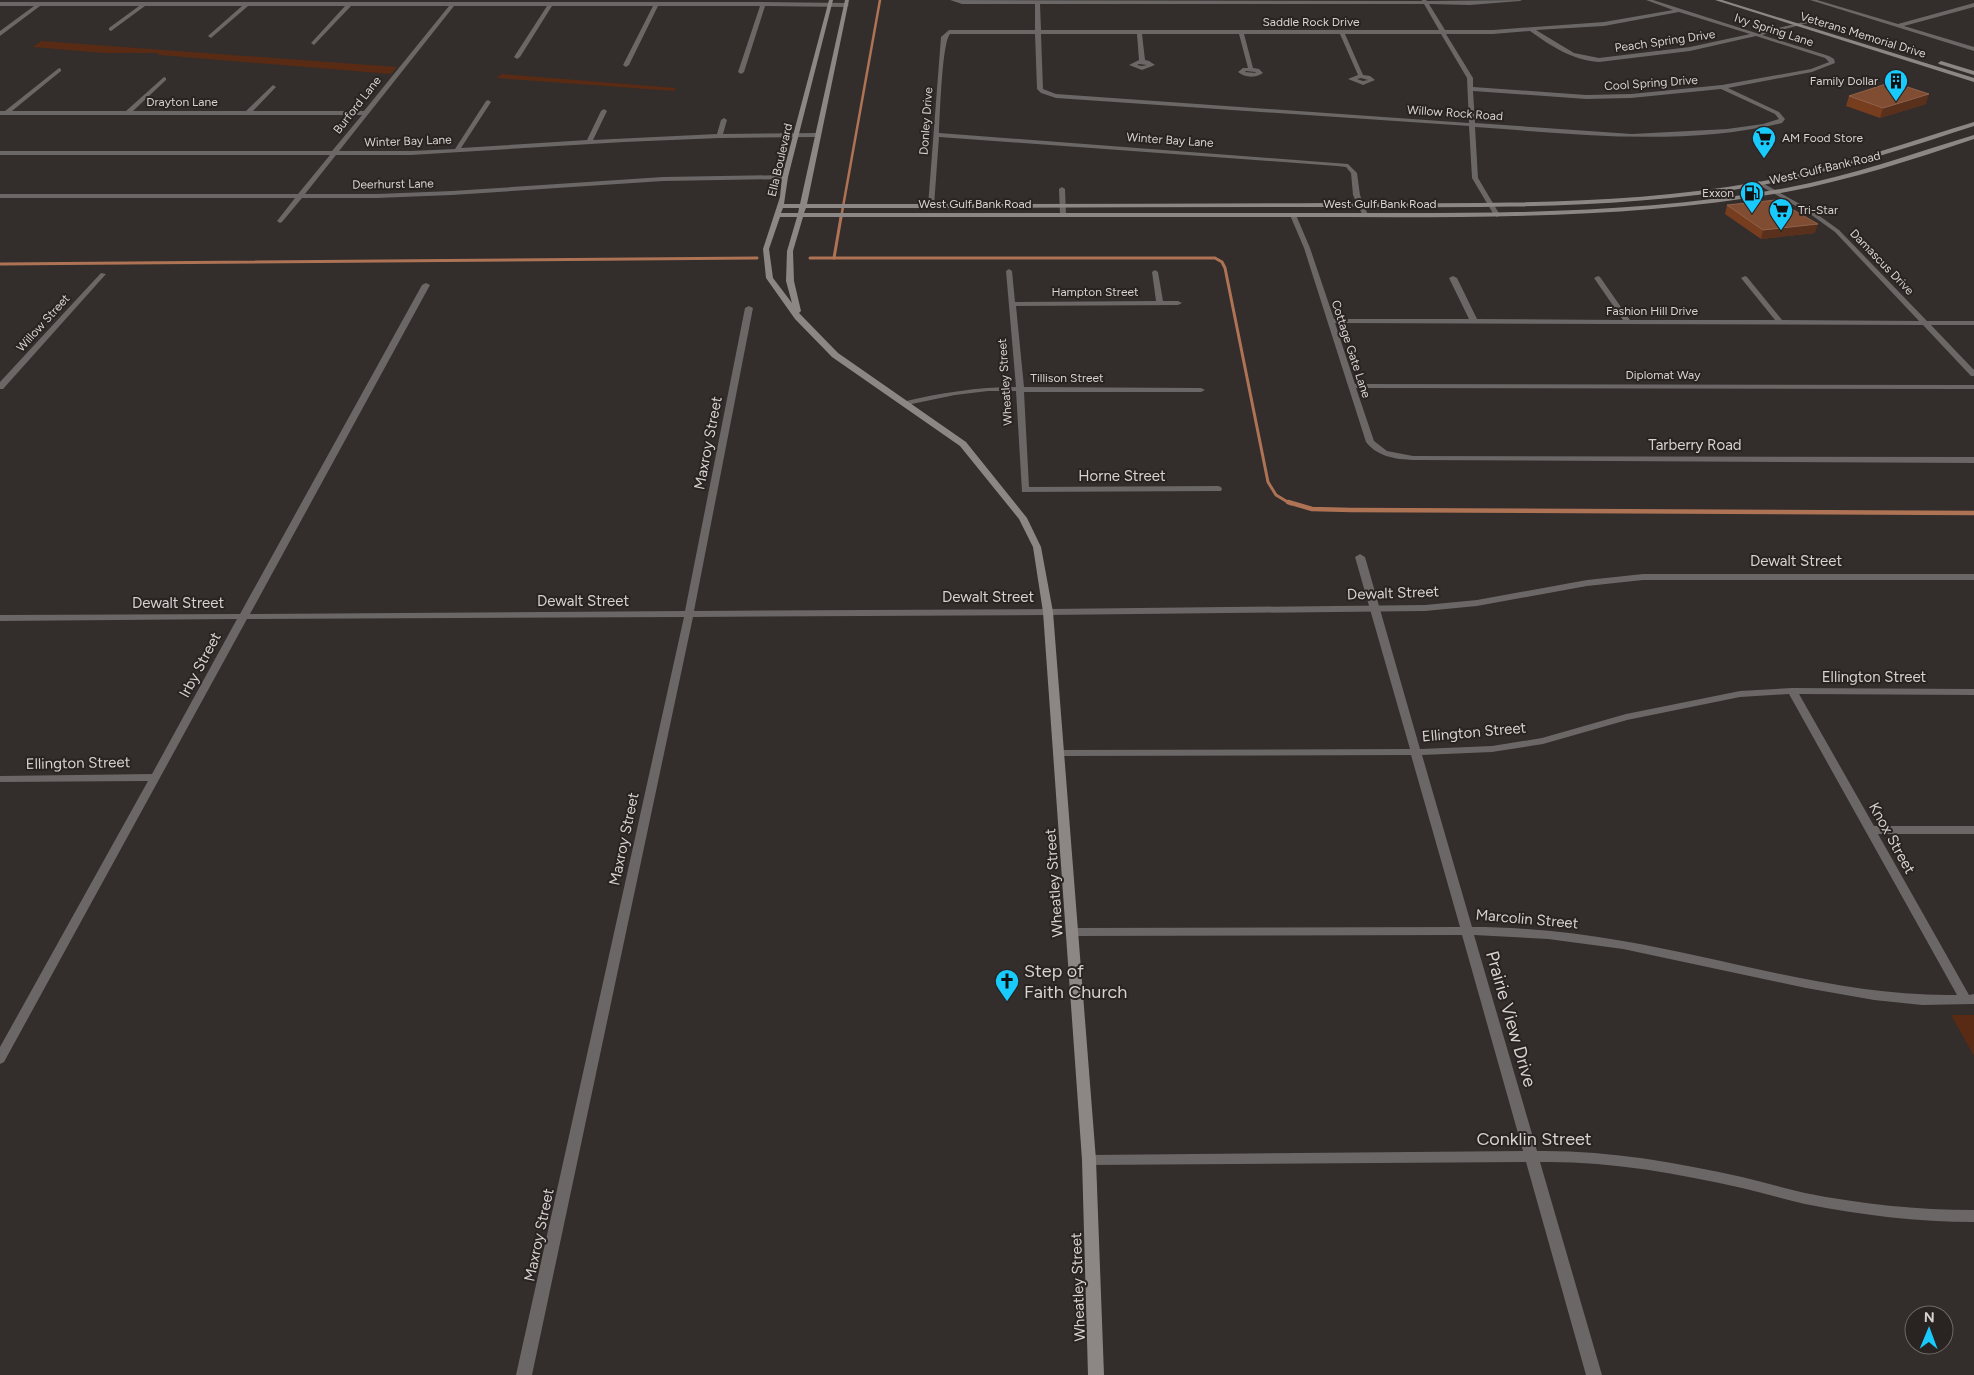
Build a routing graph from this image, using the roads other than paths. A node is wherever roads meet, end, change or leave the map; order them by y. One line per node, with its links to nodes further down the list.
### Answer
1 (44, 0): 14 (street)
2 (952, 0): 12 (street)
3 (1520, 0): 8 (street)
4 (1648, 0): 23 (street, Ivy Spring Lane)
5 (1717, 0): 25 (main road, Veterans Memorial Drive)
6 (1736, 0): 24 (main road, Veterans Memorial Drive)
7 (1812, 0): 26 (street)
8 (1425, 1): 12 (street); 33 (street)
9 (398, 2): 17 (street); 18 (street)
10 (830, 2): 11 (street); 21 (street); 65 (main road, Ella Boulevard)
11 (847, 2): 66 (main road)
12 (1037, 2): 29 (street)
13 (0, 4): 14 (street)
14 (38, 4): 15 (street); 34 (street)
15 (144, 4): 16 (street); 27 (street)
16 (247, 4): 17 (street); 36 (street)
17 (350, 4): 38 (street)
18 (453, 4): 19 (street); 61 (street, Burford Lane)
19 (552, 4): 20 (street); 41 (street)
20 (657, 4): 21 (street); 45 (street)
21 (763, 4): 48 (street)
22 (1974, 5): 26 (street)
23 (1679, 10): 28 (street, Saddle Rock Drive); 35 (street, Ivy Spring Lane)
24 (1806, 22): 25 (street, Peach Spring Drive); 40 (main road, Veterans Memorial Drive)
25 (1794, 24): 35 (street, Peach Spring Drive); 42 (main road, Veterans Memorial Drive)
26 (1897, 26): 39 (street)
27 (111, 28)
28 (1532, 30): 33 (street, Saddle Rock Drive); 35 (street, Peach Spring Drive)
29 (1039, 31): 30 (street, Saddle Rock Drive); 37 (street, Saddle Rock Drive); 64 (street, Willow Rock Road)
30 (1139, 31): 31 (street, Saddle Rock Drive); 43 (street)
31 (1241, 32): 32 (street, Saddle Rock Drive); 46 (street)
32 (1342, 32): 33 (street, Saddle Rock Drive); 50 (street)
33 (1444, 32): 55 (street)
34 (0, 34)
35 (1756, 34): 44 (street, Ivy Spring Lane)
36 (211, 36)
37 (944, 39): 67 (street, Donley Drive)
38 (314, 43)
39 (1974, 48)
40 (1918, 56): 42 (main road); 49 (main road, Veterans Memorial Drive)
41 (517, 57)
42 (1906, 59): 52 (main road, Veterans Memorial Drive)
43 (1142, 62)
44 (1831, 64): 54 (street, Cool Spring Drive)
45 (626, 65)
46 (1251, 69)
47 (59, 70): 58 (street)
48 (740, 72)
49 (1974, 73)
50 (1361, 76)
51 (164, 79): 59 (street)
52 (1974, 80)
53 (273, 87): 60 (street)
54 (1722, 87): 55 (street, Cool Spring Drive); 64 (street, Willow Rock Road)
55 (1471, 89): 64 (street)
56 (488, 102): 72 (street)
57 (604, 111): 70 (street)
58 (3, 113): 59 (street, Drayton Lane)
59 (128, 113): 60 (street, Drayton Lane)
60 (248, 113): 61 (street, Drayton Lane)
61 (364, 113): 75 (street, Burford Lane)
62 (724, 120): 68 (street)
63 (1974, 124): 71 (main road, West Gulf Bank Road)
64 (1474, 126): 88 (street)
65 (797, 135): 66 (street, Winter Bay Lane); 68 (street, Winter Bay Lane); 76 (main road, Ella Boulevard)
66 (817, 135): 84 (main road)
67 (936, 135): 85 (street, Donley Drive); 87 (street, Winter Bay Lane)
68 (720, 136): 70 (street, Winter Bay Lane)
69 (1974, 137): 73 (main road, West Gulf Bank Road)
70 (588, 142): 72 (street, Winter Bay Lane)
71 (1909, 144): 73 (main road); 77 (main road, West Gulf Bank Road)
72 (456, 151): 75 (street, Winter Bay Lane)
73 (1930, 152): 79 (main road, West Gulf Bank Road)
74 (0, 153): 75 (street, Winter Bay Lane)
75 (333, 153): 81 (street, Burford Lane)
76 (785, 177): 81 (street, Deerhurst Lane); 83 (main road, Ella Boulevard)
77 (1759, 183): 79 (street, Damascus Drive); 82 (main road, West Gulf Bank Road)
78 (1062, 189): 86 (street)
79 (1774, 192): 89 (main road, West Gulf Bank Road); 113 (street, Damascus Drive)
80 (0, 196): 81 (street, Deerhurst Lane)
81 (298, 197): 96 (street, Burford Lane)
82 (1620, 199): 88 (main road, West Gulf Bank Road); 89 (main road)
83 (780, 206): 84 (main road, West Gulf Bank Road); 90 (main road, Ella Boulevard)
84 (803, 206): 85 (main road, West Gulf Bank Road); 94 (main road)
85 (930, 206): 86 (main road, West Gulf Bank Road)
86 (1062, 206): 87 (main road, West Gulf Bank Road); 91 (street)
87 (1360, 206): 88 (main road, West Gulf Bank Road); 92 (street, Winter Bay Lane)
88 (1490, 206): 93 (street)
89 (1632, 208): 93 (main road, West Gulf Bank Road)
90 (777, 215): 94 (main road, West Gulf Bank Road); 108 (main road, Ella Boulevard)
91 (1063, 215): 94 (main road, West Gulf Bank Road); 95 (main road, West Gulf Bank Road)
92 (1365, 215): 93 (main road, West Gulf Bank Road); 95 (main road, West Gulf Bank Road)
93 (1497, 215)
94 (801, 216): 108 (main road)
95 (1293, 216): 109 (street, Cottage Gate Lane)
96 (280, 221)
97 (1009, 271): 105 (street, Wheatley Street)
98 (1155, 272): 106 (street)
99 (103, 274): 117 (street, Willow Street)
100 (1453, 278): 110 (street)
101 (1598, 278): 111 (street)
102 (1745, 278): 112 (street)
103 (426, 285): 133 (street, Irby Street)
104 (1178, 303): 106 (street, Hampton Street)
105 (1012, 304): 106 (street, Hampton Street); 119 (street, Wheatley Street)
106 (1160, 304)
107 (749, 308): 131 (street, Maxroy Street)
108 (798, 317): 121 (main road, Ella Boulevard)
109 (1330, 321): 110 (street, Fashion Hill Drive); 116 (street, Cottage Gate Lane)
110 (1474, 322): 111 (street, Fashion Hill Drive)
111 (1628, 322): 112 (street, Fashion Hill Drive)
112 (1780, 322): 113 (street, Fashion Hill Drive)
113 (1924, 323): 114 (street, Fashion Hill Drive); 115 (street, Damascus Drive)
114 (1974, 323)
115 (1974, 374)
116 (1352, 386): 118 (street, Diplomat Way); 122 (street, Cottage Gate Lane)
117 (0, 387)
118 (1974, 387)
119 (1020, 389): 120 (street, Tillison Street); 121 (street, Tillison Street); 125 (street, Wheatley Street)
120 (1201, 390)
121 (905, 404): 126 (main road, Ella Boulevard)
122 (1416, 458): 123 (street, Tarberry Road)
123 (1974, 460)
124 (1218, 489): 125 (street, Horne Street)
125 (1026, 490)
126 (1001, 491): 130 (main road, Wheatley Street)
127 (1360, 557): 129 (street, Prairie View Drive)
128 (1974, 577): 129 (street, Dewalt Street)
129 (1375, 609): 130 (street, Dewalt Street); 136 (street, Prairie View Drive)
130 (1048, 612): 131 (street, Dewalt Street); 137 (main road, Wheatley Street)
131 (689, 615): 133 (street, Dewalt Street); 149 (street, Maxroy Street)
132 (0, 618): 133 (street, Dewalt Street)
133 (243, 618): 138 (street, Irby Street)
134 (1792, 691): 135 (street, Ellington Street); 136 (street, Ellington Street); 140 (street, Knox Street)
135 (1974, 692)
136 (1416, 752): 137 (street, Ellington Street); 142 (street, Prairie View Drive)
137 (1060, 753): 143 (main road, Wheatley Street)
138 (156, 777): 139 (street, Ellington Street); 145 (street, Irby Street)
139 (0, 779)
140 (1871, 830): 141 (street); 144 (street, Knox Street)
141 (1974, 830)
142 (1467, 930): 143 (street, Marcolin Street); 144 (street, Marcolin Street); 146 (street, Prairie View Drive)
143 (1073, 932): 147 (main road, Wheatley Street)
144 (1970, 999)
145 (0, 1059)
146 (1533, 1156): 147 (street, Conklin Street); 148 (street, Conklin Street); 151 (street, Prairie View Drive)
147 (1089, 1160): 150 (main road, Wheatley Street)
148 (1974, 1216)
149 (524, 1375)
150 (1096, 1375)
151 (1594, 1375)

